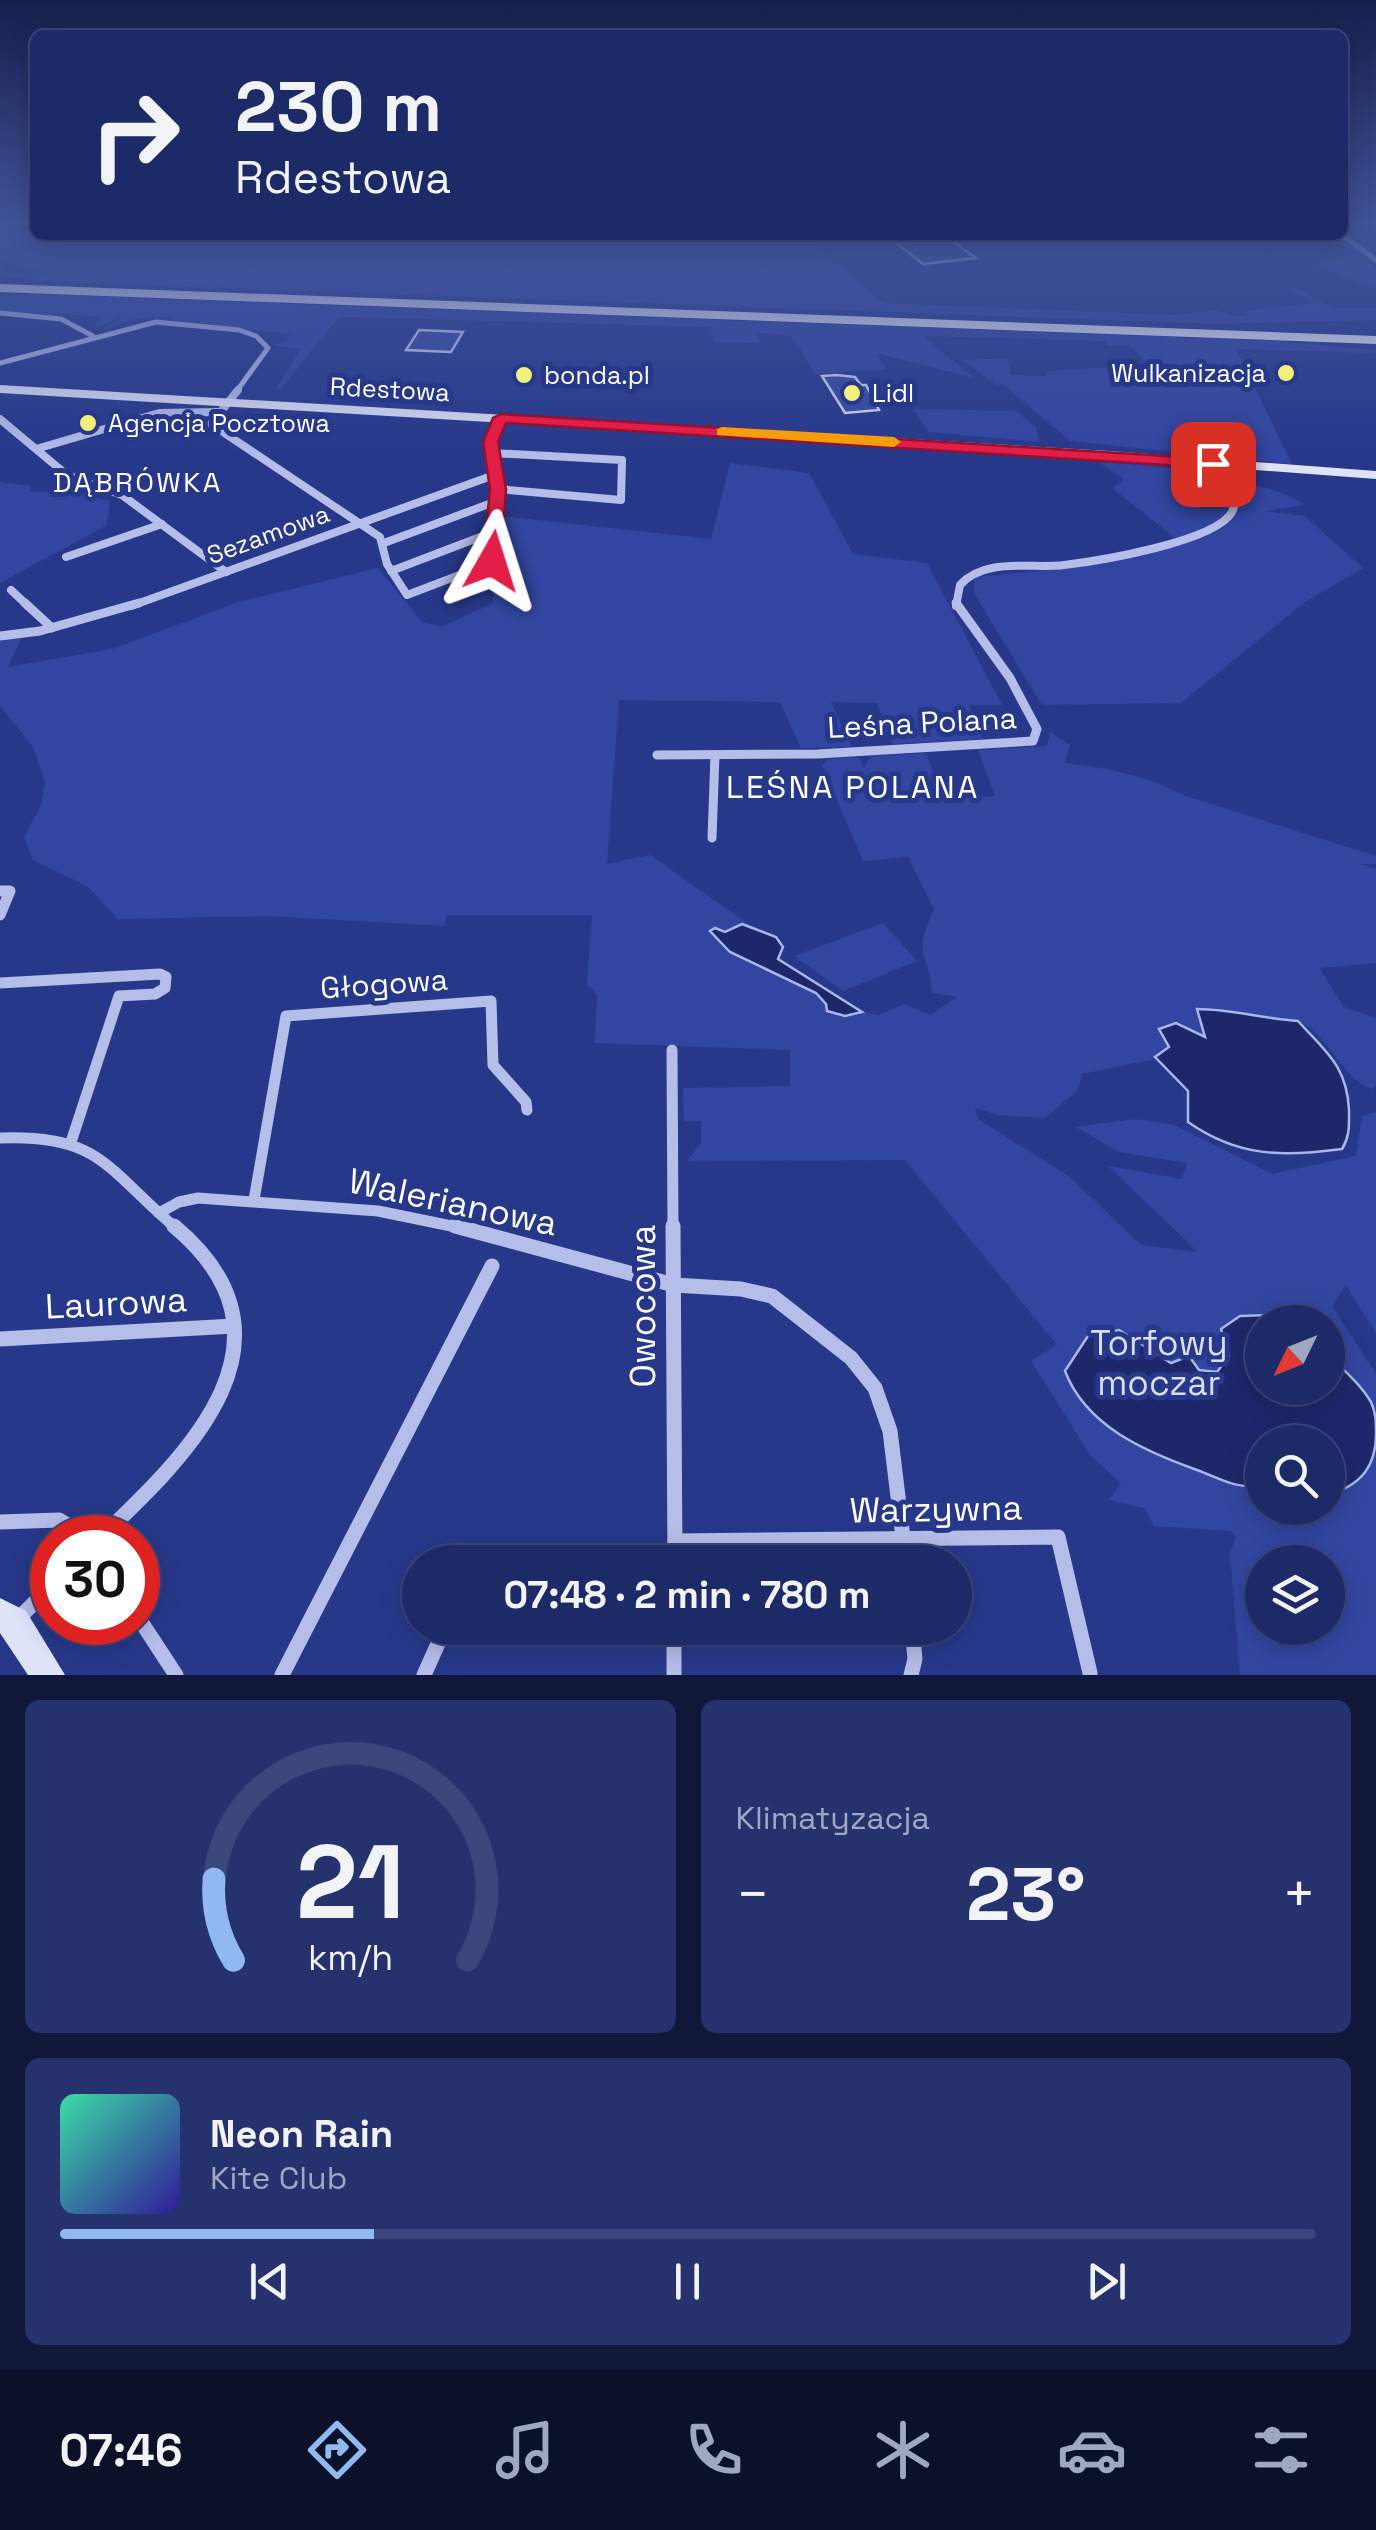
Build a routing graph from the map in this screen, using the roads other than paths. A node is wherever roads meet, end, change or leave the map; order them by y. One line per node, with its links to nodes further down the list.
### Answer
1 (354, 302): 7 (highway)
2 (505, 302): 5 (highway)
3 (0, 314): 6 (street)
4 (1360, 322): 5 (highway)
5 (1202, 328): 8 (highway)
6 (94, 336): 10 (street); 12 (street)
7 (1298, 337): 8 (highway); 9 (highway)
8 (1376, 337)
9 (1376, 348)
10 (0, 363)
11 (0, 389): 12 (street, Rdestowa)
12 (221, 407): 13 (street, Rdestowa); 15 (street); 22 (street)
13 (501, 418): 16 (street); 17 (street, Rdestowa)
14 (0, 419): 15 (street)
15 (36, 448): 23 (street)
16 (492, 453): 18 (street); 20 (street)
17 (1241, 466): 19 (street, Rdestowa); 32 (street, Leśna Polana)
18 (497, 474): 20 (street); 22 (street, Sezamowa)
19 (1376, 475)
20 (498, 489): 21 (street)
21 (497, 501): 24 (street); 25 (street)
22 (359, 522): 25 (street); 28 (street, Sezamowa)
23 (162, 524): 26 (street); 28 (street)
24 (496, 531): 27 (street); 27 (street)
25 (384, 543): 27 (street)
26 (66, 557)
27 (391, 571)
28 (226, 572): 30 (street, Sezamowa)
29 (10, 590): 30 (street)
30 (52, 628): 31 (street, Sezamowa)
31 (0, 636)
32 (715, 754): 33 (street, Leśna Polana); 34 (street)
33 (657, 755)
34 (712, 838)
35 (0, 891): 36 (street)
36 (0, 915)
37 (0, 983): 41 (street)
38 (672, 1050): 45 (street, Owocowa)
39 (527, 1110): 42 (street, Głogowa)
40 (0, 1138): 41 (street)
41 (72, 1139): 43 (street)
42 (254, 1200): 43 (street, Walerianowa); 45 (street, Walerianowa)
43 (158, 1213): 46 (street)
44 (492, 1266): 64 (street, Walerianowa)
45 (674, 1285): 51 (street, Owocowa); 52 (street, Walerianowa)
46 (234, 1326): 47 (street, Laurowa); 48 (street)
47 (0, 1339)
48 (123, 1515)
49 (30, 1521): 50 (street)
50 (0, 1522)
51 (675, 1541): 52 (street, Warzywna); 53 (street, Owocowa)
52 (904, 1541): 54 (street, Walerianowa); 61 (street, Warzywna)
53 (675, 1545)
54 (904, 1545)
55 (30, 1601): 56 (street)
56 (7, 1618): 62 (street)
57 (156, 1645): 63 (street)
58 (437, 1645): 65 (street)
59 (674, 1645): 66 (street)
60 (914, 1645): 67 (street)
61 (1090, 1673)
62 (48, 1675)
63 (176, 1675)
64 (282, 1675)
65 (424, 1675)
66 (674, 1675)
67 (911, 1675)

